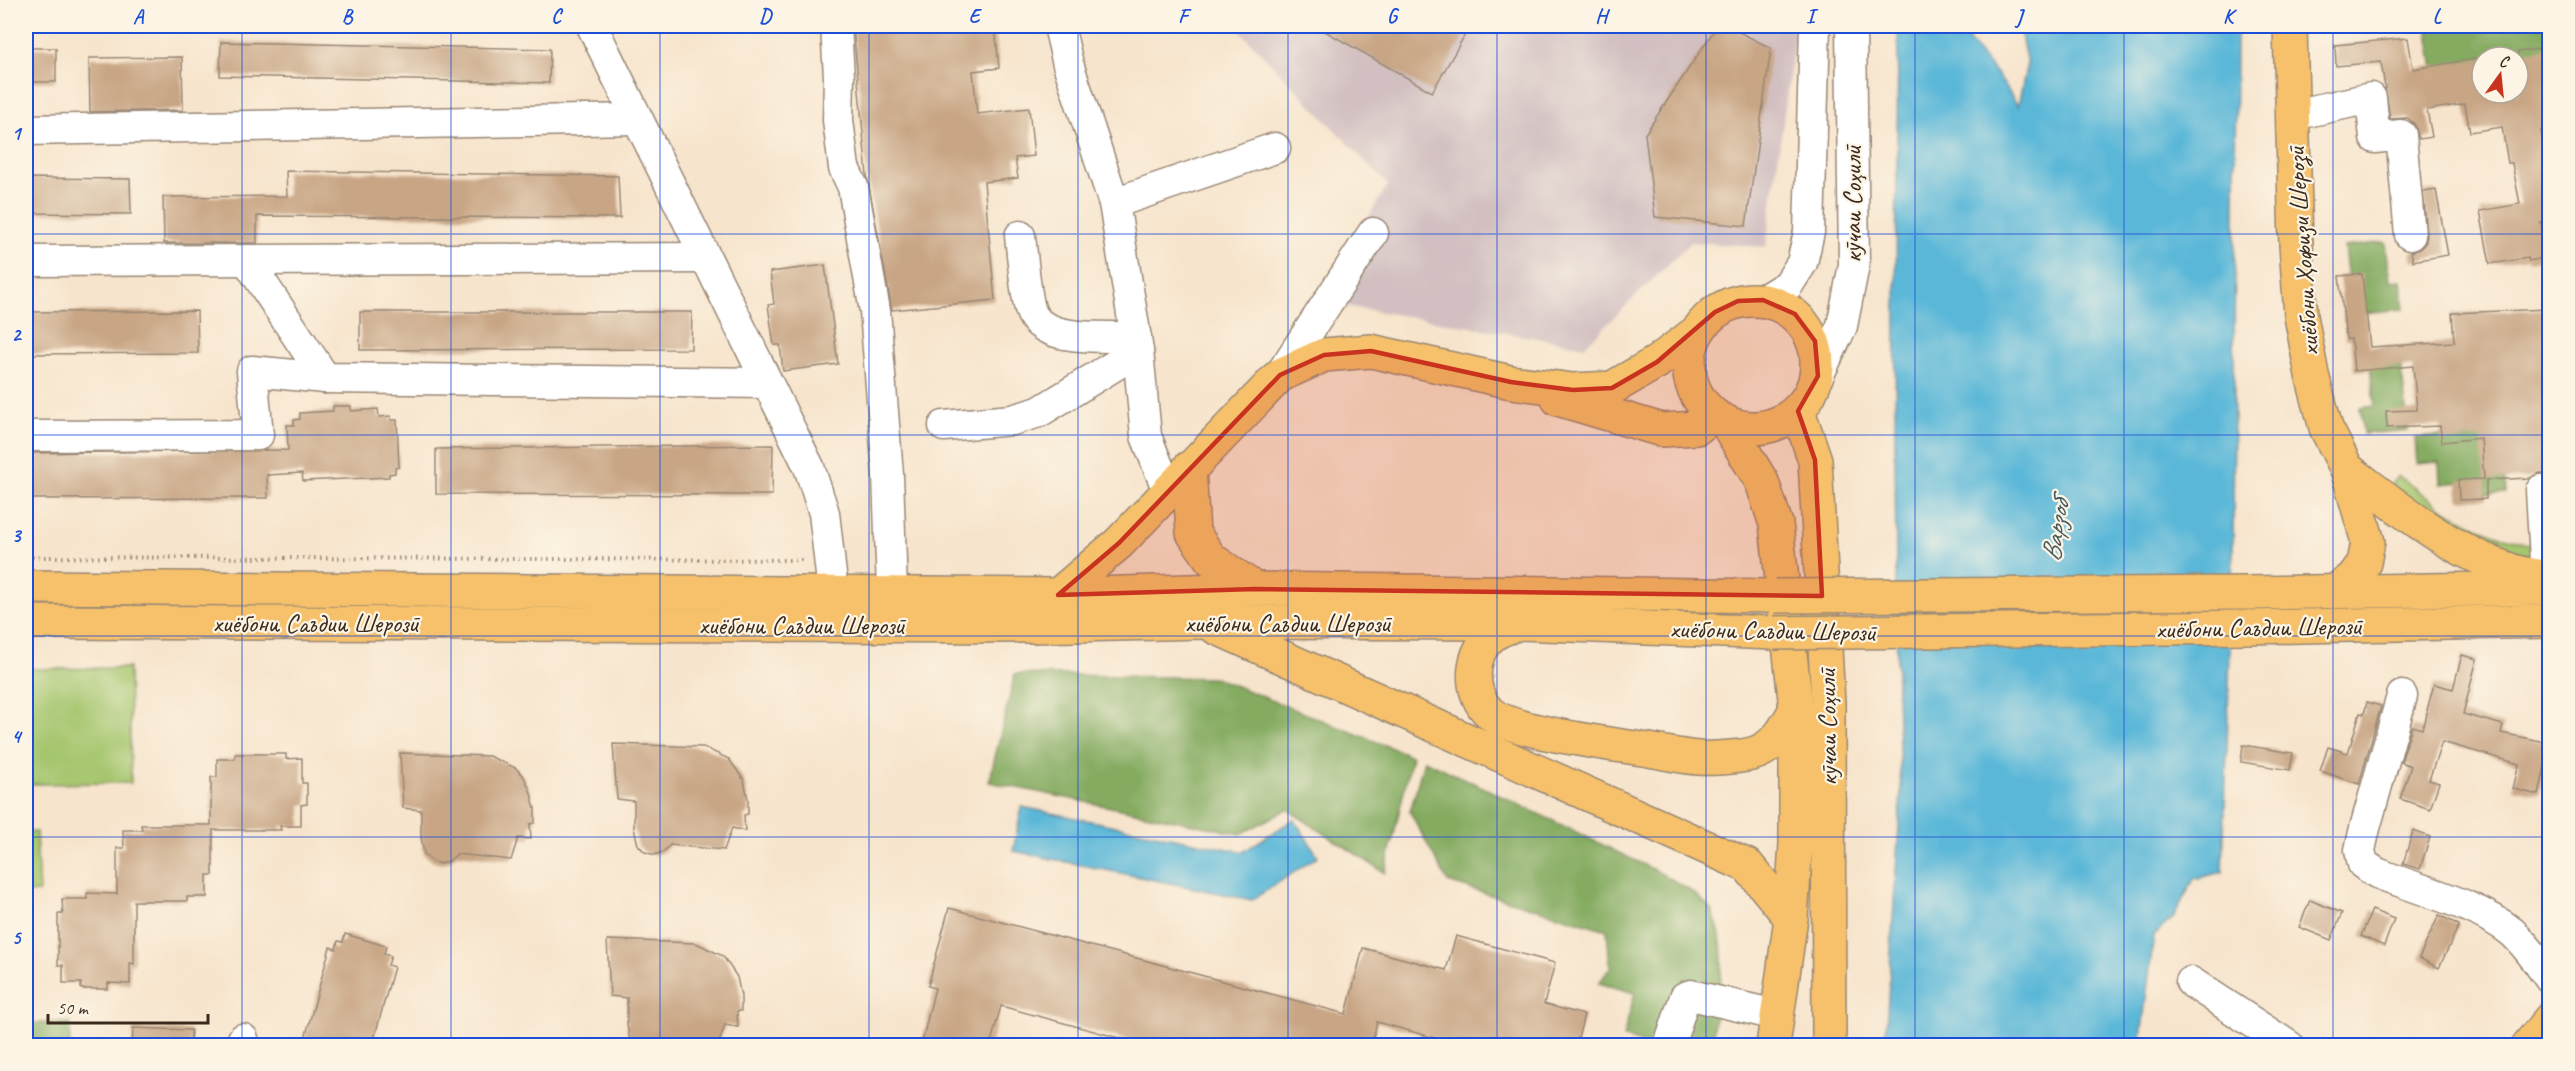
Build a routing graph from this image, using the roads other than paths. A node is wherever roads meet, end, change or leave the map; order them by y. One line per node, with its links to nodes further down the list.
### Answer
1 (592, 26): 8 (street)
2 (836, 26): 37 (street)
3 (1059, 26): 11 (street)
4 (1815, 26): 18 (street, кӯчаи Соҳилӣ)
5 (1851, 26): 22 (street, кӯчаи Соҳилӣ)
6 (2290, 26): 7 (main road, хиёбони Ҳофизи Шерозӣ)
7 (2293, 115): 13 (street); 30 (main road, хиёбони Ҳофизи Шерозӣ)
8 (636, 119): 9 (street); 15 (street)
9 (26, 130)
10 (1275, 148): 11 (street)
11 (1114, 203): 20 (street)
12 (1373, 233): 21 (street)
13 (2410, 235)
14 (1020, 236): 20 (street)
15 (705, 258): 16 (street); 25 (street)
16 (247, 260): 17 (street); 23 (street)
17 (26, 261)
18 (1763, 300): 19 (main road); 22 (main road)
19 (1698, 331): 24 (main road); 27 (main road)
20 (1137, 344): 28 (street); 31 (street)
21 (1280, 375): 24 (main road); 31 (main road)
22 (1818, 376): 26 (main road)
23 (325, 378): 25 (street); 29 (street)
24 (1511, 382): 27 (main road)
25 (767, 383): 36 (street)
26 (1798, 411): 27 (main road); 52 (main road, кӯчаи Соҳилӣ)
27 (1720, 418): 45 (main road, кӯчаи Соҳилӣ)
28 (944, 426)
29 (26, 436)
30 (2347, 469): 33 (main road); 38 (main road)
31 (1179, 480): 35 (main road); 39 (main road)
32 (2550, 490): 33 (street)
33 (2549, 581): 38 (main road, хиёбони Саъдии Шерозӣ)
34 (26, 587): 36 (main road, хиёбони Саъдии Шерозӣ)
35 (1255, 589): 38 (main road, хиёбони Саъдии Шерозӣ, bridge); 39 (main road, хиёбони Саъдии Шерозӣ)
36 (833, 592): 37 (main road, хиёбони Саъдии Шерозӣ)
37 (892, 592): 39 (main road, хиёбони Саъдии Шерозӣ)
38 (2334, 592)
39 (1058, 595)
40 (2550, 621): 43 (main road, хиёбони Саъдии Шерозӣ, bridge)
41 (26, 622): 42 (main road, хиёбони Саъдии Шерозӣ)
42 (1205, 622): 43 (main road, хиёбони Саъдии Шерозӣ); 46 (main road)
43 (1519, 623): 45 (main road)
44 (2402, 696): 47 (street)
45 (1796, 709): 46 (main road, кӯчаи Соҳилӣ)
46 (1791, 918): 50 (main road, кӯчаи Соҳилӣ)
47 (2550, 979)
48 (2191, 982): 53 (street)
49 (2550, 1019): 54 (main road)
50 (1774, 1030): 51 (street)
51 (1669, 1046)
52 (1829, 1046)
53 (2289, 1046)
54 (2528, 1046)

